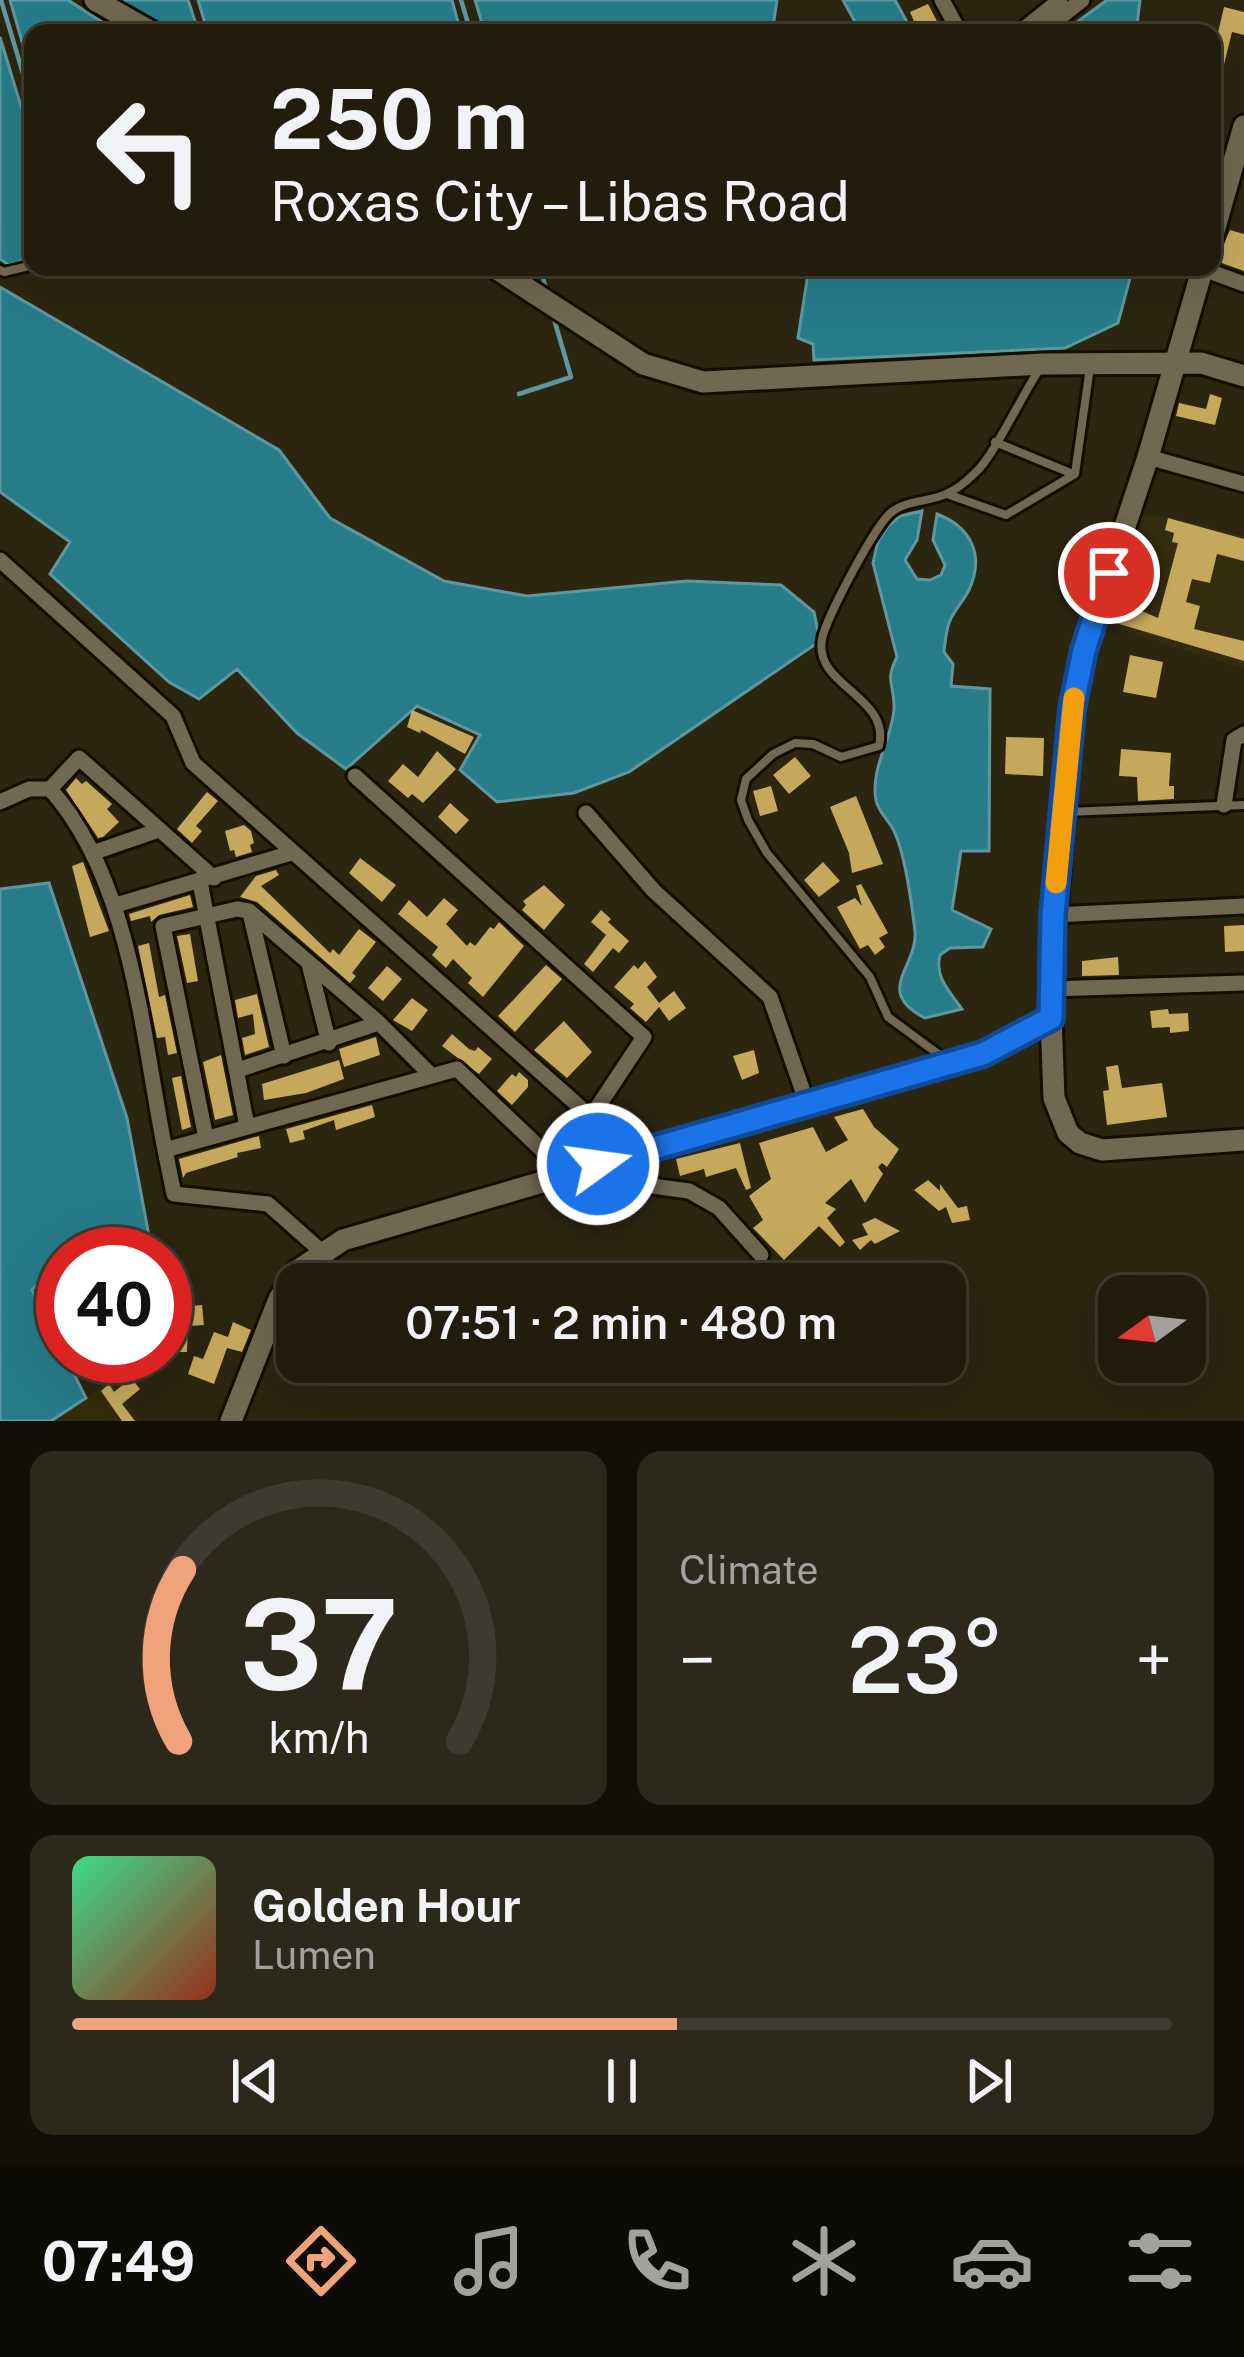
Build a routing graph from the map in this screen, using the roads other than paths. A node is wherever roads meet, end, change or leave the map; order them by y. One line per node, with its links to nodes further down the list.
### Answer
1 (95, 0): 4 (street)
2 (1060, 0): 5 (street)
3 (1082, 0): 6 (street)
4 (136, 24)
5 (1030, 24)
6 (1051, 24)
7 (1244, 131): 8 (street)
8 (1221, 208)
9 (508, 276): 12 (street)
10 (1201, 276): 11 (street)
11 (1175, 363): 13 (street); 14 (street); 16 (street)
12 (1043, 364): 13 (street); 15 (lane)
13 (1090, 365): 17 (lane)
14 (1244, 376)
15 (995, 442): 17 (lane); 19 (lane)
16 (1148, 458): 18 (street); 27 (street)
17 (1075, 474): 19 (lane)
18 (1244, 484)
19 (947, 494): 45 (lane)
20 (0, 560): 31 (street)
21 (1244, 734): 25 (street)
22 (356, 776): 49 (street)
23 (50, 789): 24 (street); 29 (street); 30 (street)
24 (0, 802)
25 (1224, 805): 26 (lane); 27 (lane)
26 (1244, 805)
27 (1063, 812): 36 (street)
28 (586, 813): 48 (street)
29 (159, 830): 30 (street); 32 (street)
30 (95, 852): 33 (street)
31 (290, 854): 32 (street); 49 (street)
32 (207, 880): 33 (street); 37 (street)
33 (116, 905): 53 (street)
34 (1244, 906): 36 (street)
35 (249, 911): 37 (street); 38 (street); 44 (street)
36 (1053, 915): 40 (street)
37 (207, 916): 46 (street); 51 (street)
38 (309, 963): 42 (street); 43 (street)
39 (1244, 983): 40 (street)
40 (1050, 989): 41 (street)
41 (1051, 1018): 45 (street); 52 (street)
42 (379, 1024): 43 (street); 47 (street)
43 (329, 1042): 44 (street)
44 (284, 1056): 46 (street)
45 (951, 1063): 48 (street)
46 (238, 1070): 50 (street)
47 (430, 1074): 50 (street); 55 (street)
48 (807, 1103): 54 (street)
49 (591, 1117): 54 (street)
50 (248, 1126): 51 (street)
51 (206, 1138): 53 (street)
52 (1244, 1139)
53 (165, 1150): 56 (street)
54 (608, 1162): 55 (street); 57 (street)
55 (567, 1174): 56 (street)
56 (321, 1251): 58 (street)
57 (761, 1256)
58 (231, 1421)

